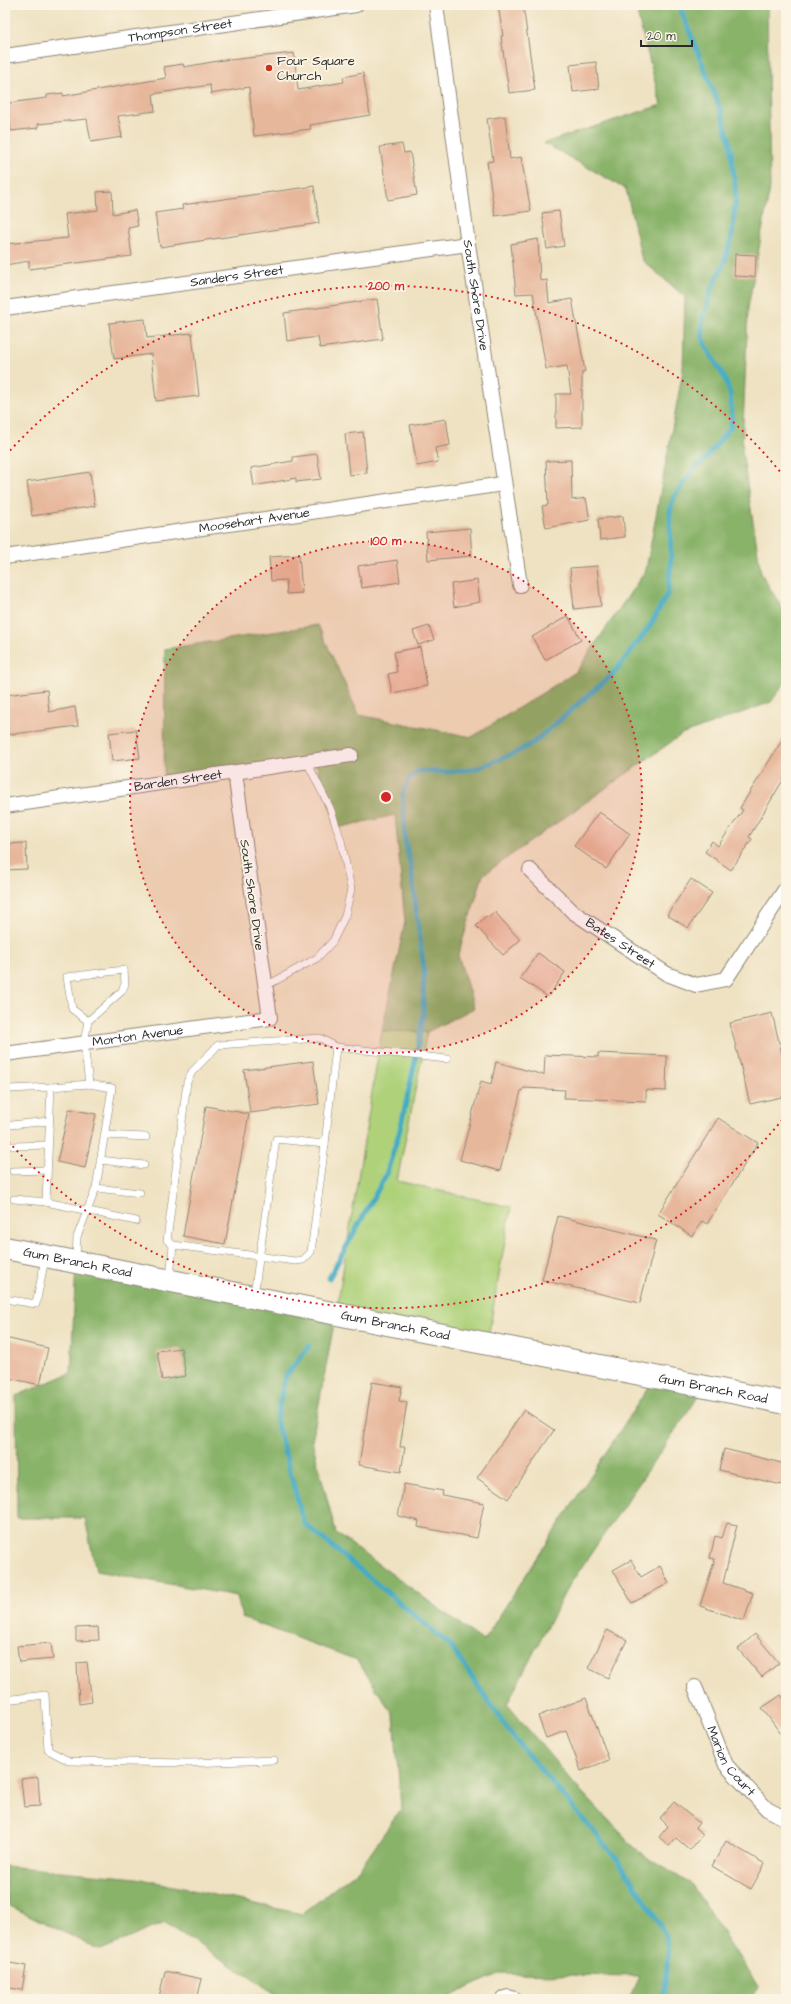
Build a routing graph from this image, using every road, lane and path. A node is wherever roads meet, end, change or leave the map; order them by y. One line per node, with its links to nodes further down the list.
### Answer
1 (356, 5): 3 (street, Thompson Street)
2 (436, 5): 4 (street, South Shore Drive)
3 (5, 56)
4 (468, 244): 5 (street, Sanders Street); 6 (street, South Shore Drive)
5 (5, 308)
6 (504, 484): 7 (street, Moosehart Avenue); 8 (street, South Shore Drive)
7 (5, 557)
8 (520, 585)
9 (351, 755): 10 (street, Barden Street)
10 (307, 762): 11 (street, Barden Street); 15 (lane)
11 (235, 773): 12 (street, Barden Street); 15 (street, South Shore Drive)
12 (5, 806)
13 (530, 870): 14 (street, Bates Street)
14 (786, 888)
15 (266, 986): 16 (street, South Shore Drive)
16 (270, 1018): 18 (street, Morton Avenue)
17 (88, 1021): 17 (lane); 18 (lane)
18 (84, 1043): 20 (street, Morton Avenue); 22 (lane)
19 (336, 1047): 21 (lane); 29 (lane); 42 (lane)
20 (5, 1054)
21 (447, 1059)
22 (89, 1084): 23 (lane); 27 (lane)
23 (50, 1087): 24 (lane); 25 (lane)
24 (9, 1089)
25 (49, 1121): 26 (lane); 30 (lane)
26 (11, 1125)
27 (104, 1135): 28 (lane); 32 (lane)
28 (146, 1137)
29 (325, 1144): 45 (lane); 45 (lane)
30 (48, 1145): 31 (lane); 34 (lane)
31 (13, 1146)
32 (100, 1160): 33 (lane); 36 (lane)
33 (144, 1165)
34 (48, 1170): 35 (lane); 39 (lane)
35 (13, 1171)
36 (96, 1188): 37 (lane); 40 (lane)
37 (140, 1193)
38 (14, 1199): 39 (lane)
39 (46, 1202): 40 (lane)
40 (87, 1212): 41 (lane); 46 (lane)
41 (136, 1221)
42 (172, 1246): 45 (lane); 47 (lane)
43 (5, 1248): 44 (main road, Gum Branch Road)
44 (45, 1256): 46 (main road, Gum Branch Road); 49 (lane)
45 (258, 1258): 48 (lane)
46 (76, 1262): 47 (main road, Gum Branch Road)
47 (170, 1280): 48 (main road, Gum Branch Road)
48 (253, 1297): 50 (main road, Gum Branch Road)
49 (5, 1299)
50 (786, 1402)
51 (696, 1687): 54 (street, Marion Court)
52 (5, 1700): 53 (lane)
53 (274, 1760)
54 (786, 1819)
55 (504, 1999): 56 (street)
56 (516, 1999)

